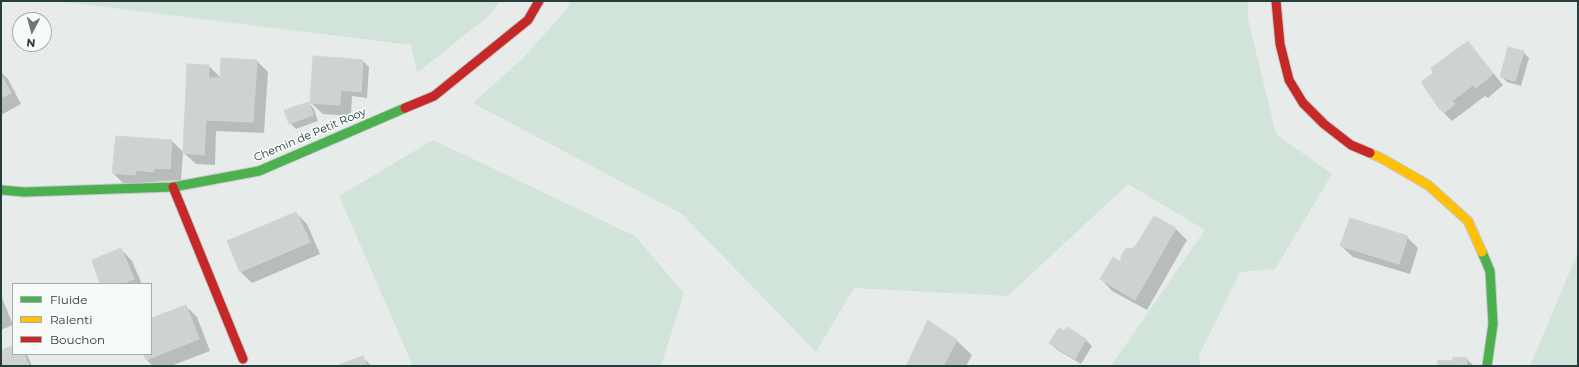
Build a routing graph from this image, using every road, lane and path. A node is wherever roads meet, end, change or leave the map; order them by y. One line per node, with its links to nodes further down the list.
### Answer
1 (539, 1): 3 (street, Chemin de Petit Rooy)
2 (1276, 1): 6 (street)
3 (173, 187): 4 (street, Chemin de Petit Rooy); 5 (street)
4 (1, 190)
5 (243, 359)
6 (1487, 366)

